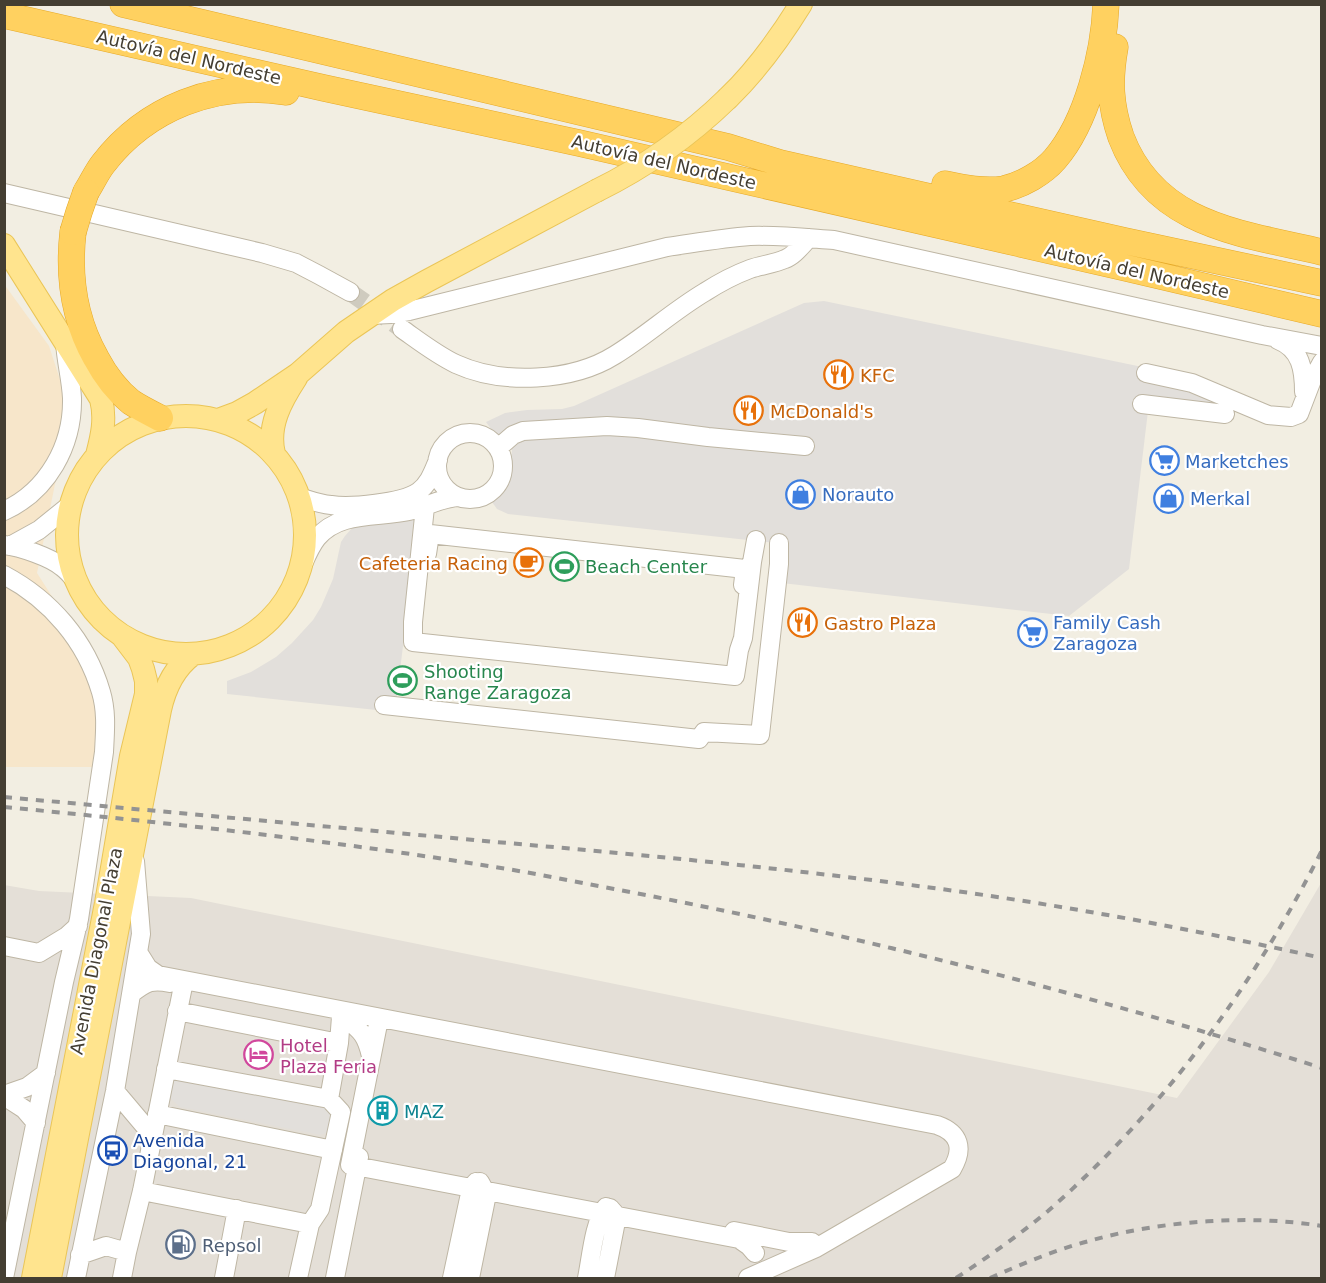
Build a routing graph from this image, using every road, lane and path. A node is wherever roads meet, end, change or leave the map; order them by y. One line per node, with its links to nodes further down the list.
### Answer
1 (123, 4): 6 (highway, Autovía del Nordeste)
2 (801, 4): 15 (main road, bridge)
3 (1106, 4): 6 (highway)
4 (1120, 4): 11 (highway)
5 (4, 15): 9 (highway, Autovía del Nordeste)
6 (728, 147): 12 (highway, Autovía del Nordeste)
7 (4, 193): 13 (street)
8 (809, 238): 15 (street); 16 (street); 17 (street)
9 (1022, 244): 14 (highway, Autovía del Nordeste); 26 (highway, bridge)
10 (4, 245): 18 (main road)
11 (1322, 252)
12 (1322, 283)
13 (350, 292)
14 (1322, 314)
15 (369, 315): 22 (main road)
16 (402, 329)
17 (1262, 335): 19 (street); 23 (street)
18 (64, 340): 31 (main road); 37 (street)
19 (1322, 346)
20 (1322, 362): 23 (street)
21 (1146, 373): 23 (street)
22 (298, 374): 27 (main road); 30 (main road)
23 (1304, 399)
24 (1142, 404): 25 (street)
25 (1225, 414)
26 (160, 418): 27 (main road); 31 (main road)
27 (218, 420): 30 (main road)
28 (806, 446): 29 (street)
29 (498, 447): 32 (street); 34 (street)
30 (274, 454): 33 (main road)
31 (98, 455): 35 (main road)
32 (438, 460): 33 (street); 34 (street)
33 (299, 497): 41 (main road)
34 (458, 497): 36 (street)
35 (70, 505): 40 (street); 43 (main road)
36 (425, 507): 41 (street); 45 (street)
37 (4, 512)
38 (756, 540): 46 (street)
39 (779, 543): 48 (street)
40 (7, 545): 43 (street)
41 (300, 571): 47 (main road)
42 (4, 575): 50 (street)
43 (79, 585): 44 (main road)
44 (118, 631): 47 (main road); 49 (main road, Avenida Diagonal Plaza)
45 (414, 632): 46 (street); 46 (street)
46 (739, 650)
47 (193, 654): 49 (main road, Avenida Diagonal Plaza)
48 (384, 705)
49 (125, 842): 50 (street); 52 (street); 83 (main road, Avenida Diagonal Plaza); 84 (main road, Avenida Diagonal Plaza)
50 (78, 922): 51 (street); 61 (street)
51 (4, 946)
52 (138, 952): 53 (street); 54 (street)
53 (180, 982): 54 (street); 55 (street); 56 (street); 57 (street)
54 (131, 994): 62 (street)
55 (177, 1011): 58 (street); 60 (street)
56 (342, 1017): 57 (street); 58 (street); 59 (street)
57 (383, 1023): 59 (street); 69 (street); 76 (street); 80 (street)
58 (339, 1043): 64 (street)
59 (371, 1059): 69 (street)
60 (166, 1069): 64 (street); 65 (street)
61 (46, 1073): 63 (street); 66 (street)
62 (115, 1090): 67 (street); 79 (street)
63 (4, 1095): 66 (street)
64 (329, 1099): 68 (street)
65 (158, 1114): 67 (street); 68 (street)
66 (36, 1123): 77 (street)
67 (153, 1136): 71 (street)
68 (333, 1150): 74 (street)
69 (358, 1162): 70 (street); 89 (street)
70 (478, 1186): 73 (street); 90 (street); 91 (street)
71 (142, 1191): 72 (street); 78 (street)
72 (237, 1209): 74 (street); 87 (street)
73 (608, 1211): 75 (street); 81 (street); 92 (street); 93 (street)
74 (310, 1224): 88 (street)
75 (770, 1239): 76 (street); 80 (street); 81 (street)
76 (812, 1242): 80 (street)
77 (8, 1249): 82 (street)
78 (128, 1252): 79 (street); 86 (street)
79 (80, 1255): 85 (street)
80 (778, 1261): 81 (street)
81 (752, 1267): 94 (street)
82 (4, 1278)
83 (33, 1278)
84 (50, 1278)
85 (76, 1278)
86 (122, 1278)
87 (224, 1278)
88 (298, 1278)
89 (335, 1278)
90 (452, 1278)
91 (470, 1278)
92 (587, 1278)
93 (605, 1278)
94 (732, 1278)

